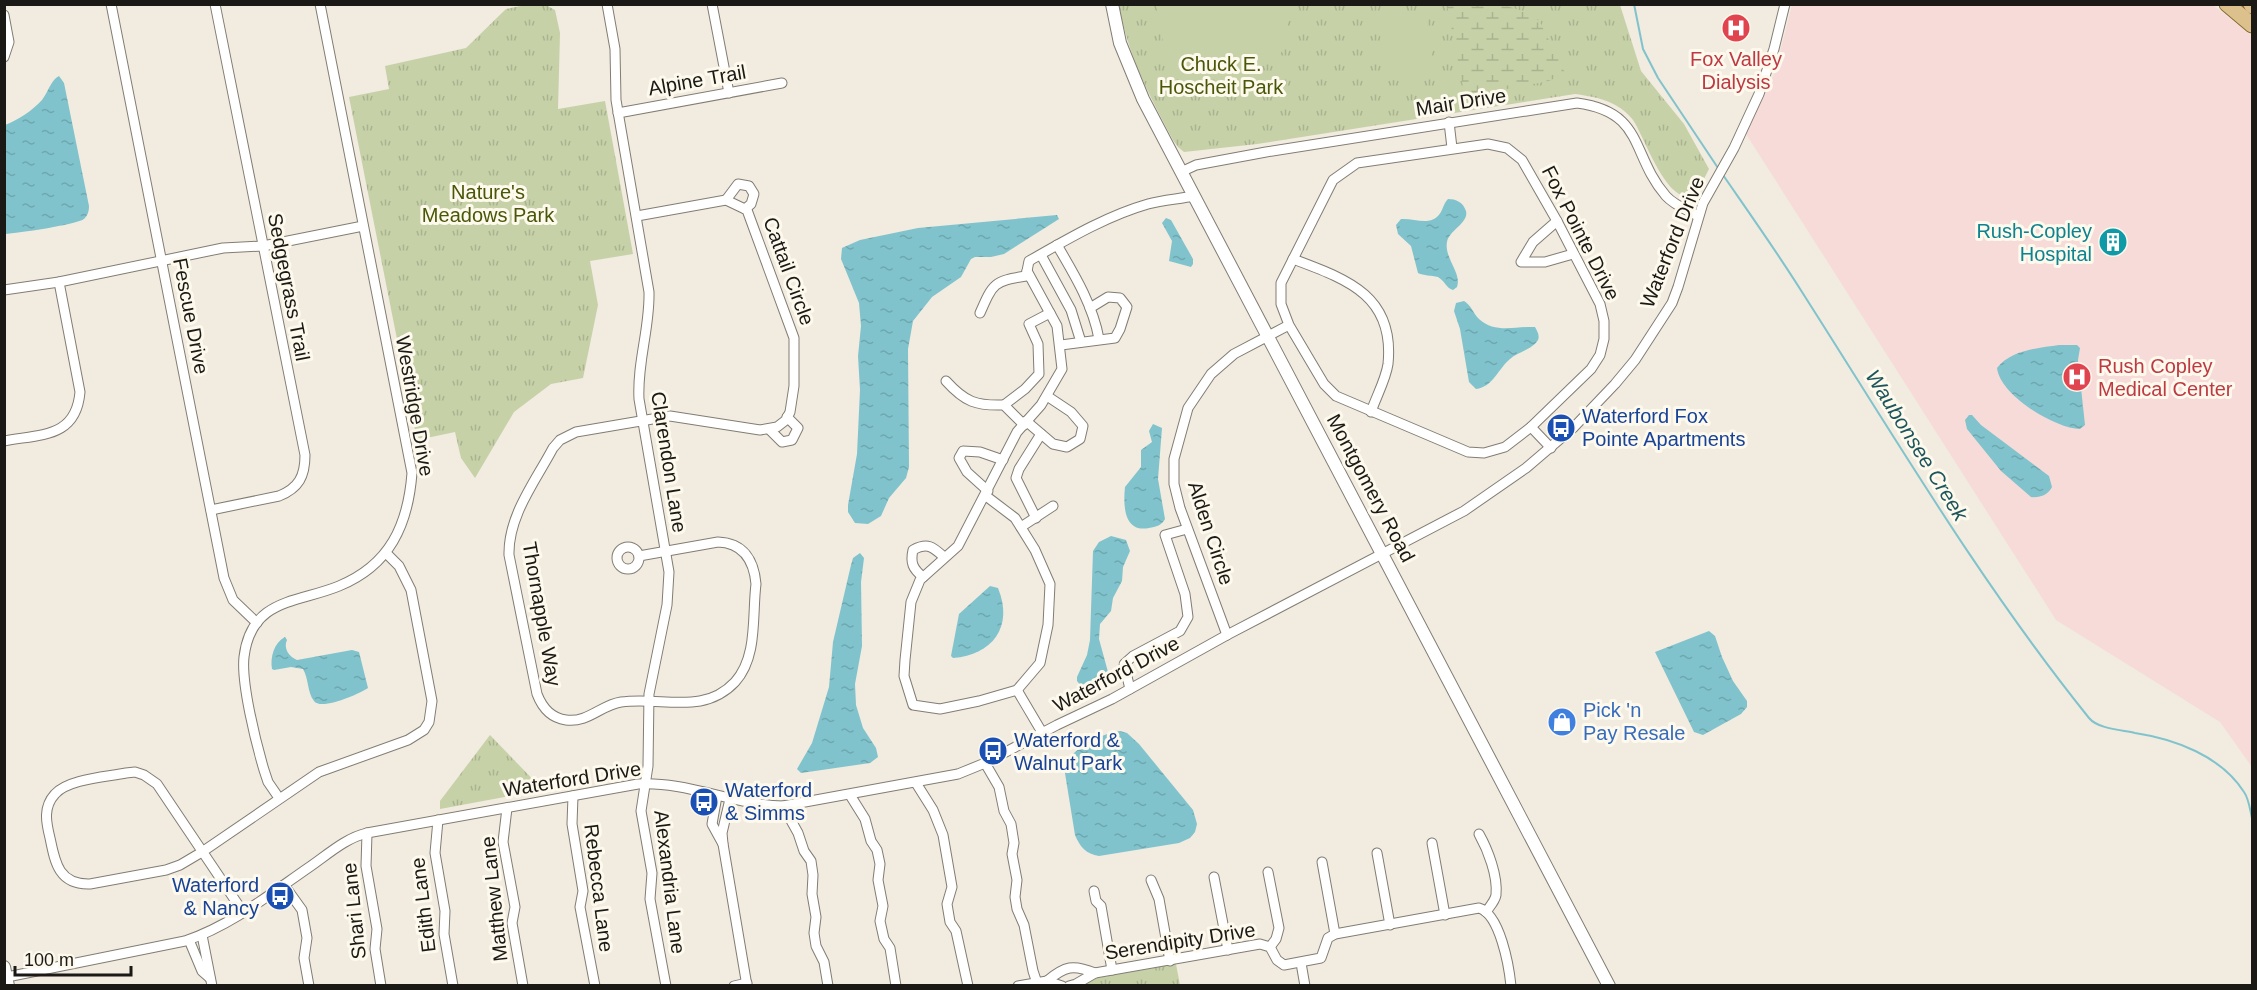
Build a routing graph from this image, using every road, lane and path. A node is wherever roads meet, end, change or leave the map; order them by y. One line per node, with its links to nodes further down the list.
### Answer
1 (111, 4): 30 (street, Fescue Drive)
2 (214, 4): 26 (street, Sedgegrass Trail)
3 (320, 4): 24 (street, Westridge Drive)
4 (607, 4): 14 (street, Clarendon Lane)
5 (712, 4): 13 (street)
6 (1112, 4): 17 (street, Montgomery Road)
7 (1785, 4): 22 (street, Waterford Drive)
8 (2227, 4): 10 (main road)
9 (4, 15): 11 (street)
10 (2253, 25)
11 (4, 57)
12 (782, 83): 13 (street, Alpine Trail)
13 (729, 93): 14 (street, Alpine Trail)
14 (618, 113): 21 (street, Clarendon Lane)
15 (1449, 122): 16 (street); 17 (street, Mair Drive); 22 (street, Mair Drive)
16 (1452, 148): 23 (street, Fox Pointe Drive); 29 (street, Fox Pointe Drive)
17 (1181, 172): 18 (street, Montgomery Road)
18 (1194, 196): 25 (street); 40 (street, Montgomery Road)
19 (726, 200): 20 (street, Cattail Circle); 20 (street, Cattail Circle); 21 (street, Cattail Circle)
20 (745, 209): 48 (street, Cattail Circle)
21 (637, 216): 49 (street, Clarendon Lane)
22 (1698, 216): 55 (street, Waterford Drive)
23 (1557, 221): 27 (street, Fox Pointe Drive); 27 (street)
24 (363, 226): 26 (street); 64 (street, Westridge Drive)
25 (1057, 245): 28 (street); 33 (street)
26 (263, 246): 30 (street); 59 (street, Sedgegrass Trail)
27 (1574, 254): 51 (street, Fox Pointe Drive)
28 (1041, 255): 31 (street); 35 (street)
29 (1293, 259): 39 (street, Fox Pointe Drive); 47 (street)
30 (162, 261): 32 (street); 59 (street, Fescue Drive)
31 (1027, 271): 37 (street); 38 (street)
32 (59, 282): 34 (street); 54 (street)
33 (1081, 289): 35 (street); 36 (street)
34 (4, 290)
35 (1065, 299): 42 (street)
36 (1090, 308): 41 (street); 41 (street)
37 (980, 313)
38 (1050, 313): 43 (street); 46 (street)
39 (1289, 325): 40 (street); 47 (street, Fox Pointe Drive)
40 (1267, 335): 62 (street, Alden Circle); 65 (street, Montgomery Road)
41 (1099, 339): 42 (street)
42 (1081, 342): 43 (street)
43 (1060, 345): 45 (street)
44 (946, 381): 46 (street)
45 (1047, 396): 50 (street); 53 (street)
46 (1005, 405): 50 (street)
47 (1371, 412): 51 (street, Fox Pointe Drive)
48 (787, 417): 52 (street); 52 (street, Cattail Circle)
49 (643, 420): 52 (street, Cattail Circle); 63 (street, Clarendon Lane); 73 (street, Thornapple Way)
50 (1025, 423): 53 (street); 56 (street)
51 (1531, 427): 55 (street)
52 (769, 429)
53 (1041, 434): 60 (street)
54 (4, 441)
55 (1551, 448): 65 (street, Waterford Drive)
56 (1003, 460): 57 (street); 57 (street)
57 (987, 493): 61 (street); 67 (street)
58 (1053, 506): 60 (street)
59 (211, 510): 69 (street, Fescue Drive)
60 (1036, 518): 61 (street)
61 (1021, 527): 72 (street)
62 (1187, 529): 70 (street, Alden Circle); 71 (street)
63 (666, 552): 66 (street); 73 (street, Clarendon Lane); 73 (street)
64 (386, 553): 69 (street, Westridge Drive); 81 (street)
65 (1383, 553): 70 (street, Waterford Drive); 130 (street, Montgomery Road)
66 (639, 556)
67 (944, 557): 68 (street); 68 (street)
68 (923, 577): 72 (street)
69 (257, 623): 81 (street, Westridge Drive)
70 (1227, 635): 71 (street, Waterford Drive)
71 (1130, 689): 74 (street, Waterford Drive)
72 (1017, 690): 74 (street)
73 (649, 701): 76 (street, Clarendon Lane)
74 (1043, 734): 75 (street, Waterford Drive)
75 (985, 764): 77 (street, Waterford Drive); 113 (street)
76 (645, 783): 79 (street, Waterford Drive); 80 (street, Waterford Drive); 120 (street, Alexandria Lane)
77 (916, 783): 78 (street, Waterford Drive); 124 (street)
78 (850, 795): 83 (street, Waterford Drive); 123 (street)
79 (573, 796): 84 (street, Waterford Drive); 119 (street, Rebecca Lane)
80 (717, 796): 82 (street, Waterford Drive); 89 (street)
81 (279, 798): 90 (street)
82 (730, 799): 83 (street, Waterford Drive); 89 (street)
83 (783, 806): 122 (street)
84 (507, 808): 85 (street, Waterford Drive); 118 (street, Matthew Lane)
85 (438, 820): 86 (street, Waterford Drive); 117 (street, Edith Lane)
86 (367, 833): 96 (street, Waterford Drive); 116 (street, Shari Lane)
87 (1479, 834): 99 (street)
88 (1432, 843): 100 (street)
89 (723, 844): 114 (street)
90 (202, 852): 90 (street); 98 (street)
91 (1377, 853): 101 (street)
92 (1323, 862): 102 (street)
93 (1268, 872): 105 (street)
94 (1214, 877): 106 (street)
95 (1151, 880): 107 (street)
96 (284, 885): 98 (street, Waterford Drive); 115 (street)
97 (1094, 891): 109 (street)
98 (243, 912): 103 (street, Waterford Drive)
99 (1486, 912): 100 (street); 129 (street)
100 (1445, 915): 101 (street)
101 (1390, 924): 102 (street)
102 (1335, 934): 108 (street)
103 (202, 935): 104 (street, Waterford Drive); 112 (street)
104 (189, 940): 111 (street, Waterford Drive); 112 (street)
105 (1270, 947): 106 (street, Serendipity Drive); 108 (street, Serendipity Drive)
106 (1228, 950): 107 (street, Serendipity Drive)
107 (1170, 961): 109 (street, Serendipity Drive)
108 (1300, 963): 128 (street)
109 (1112, 970): 110 (street, Serendipity Drive)
110 (1095, 973): 113 (street, Serendipity Drive); 127 (street, Serendipity Drive)
111 (7, 976)
112 (211, 982)
113 (1040, 983): 125 (street, Serendipity Drive); 126 (street)
114 (747, 984): 121 (street)
115 (309, 986)
116 (381, 986)
117 (453, 986)
118 (523, 986)
119 (595, 986)
120 (666, 986)
121 (734, 986)
122 (828, 986)
123 (896, 986)
124 (968, 986)
125 (1018, 986)
126 (1062, 986)
127 (1069, 986)
128 (1305, 986)
129 (1511, 986)
130 (1609, 986)

